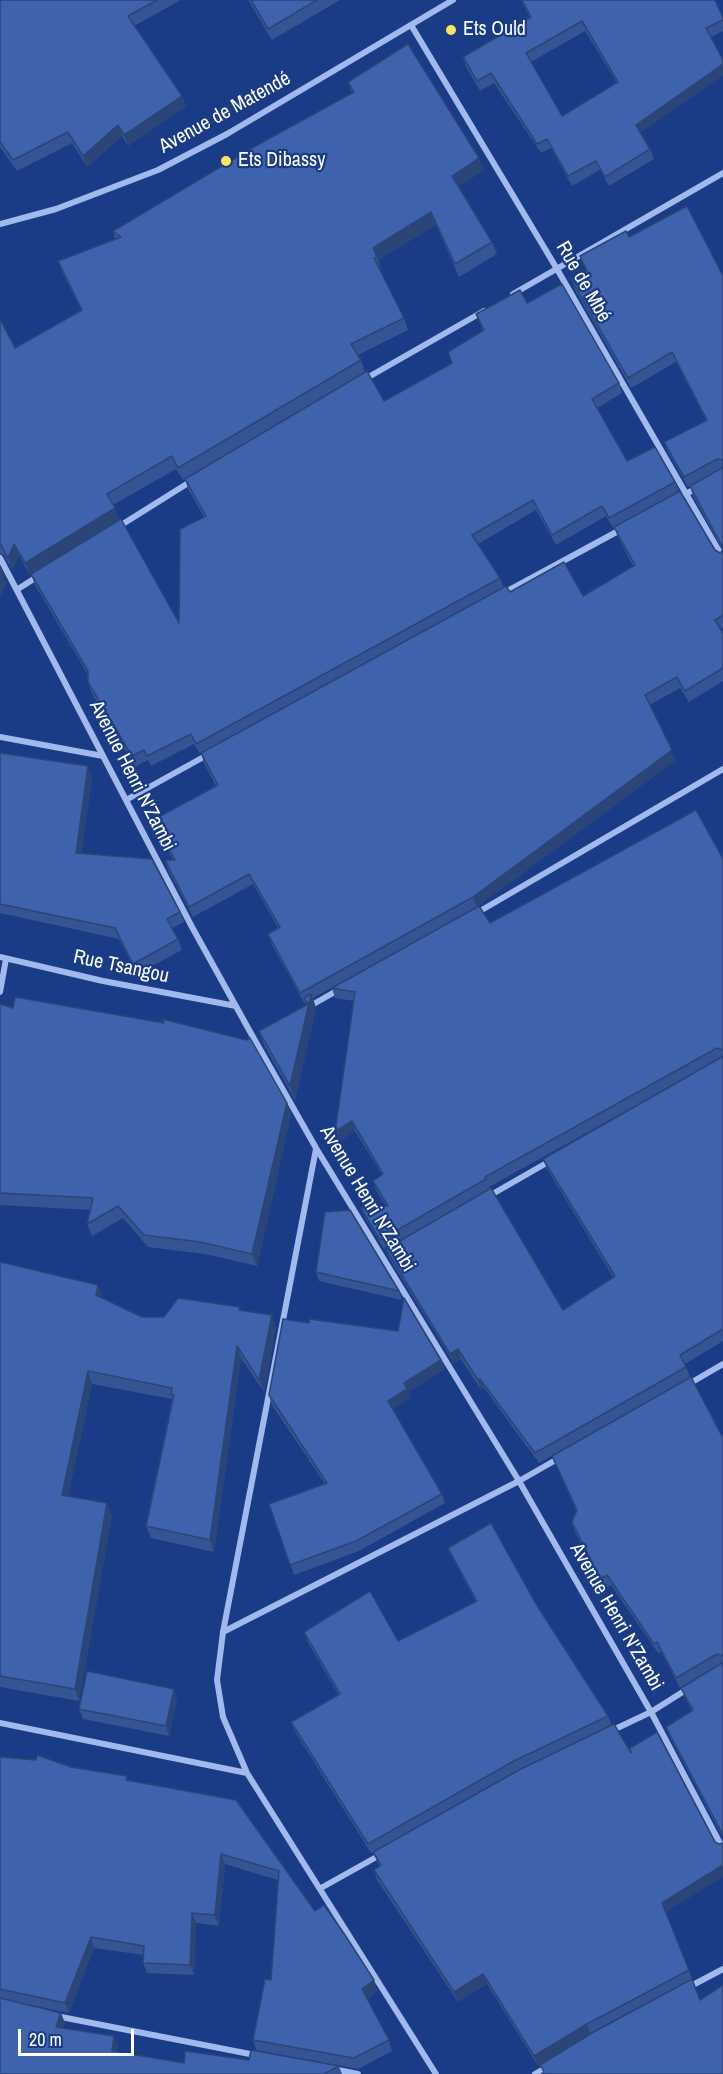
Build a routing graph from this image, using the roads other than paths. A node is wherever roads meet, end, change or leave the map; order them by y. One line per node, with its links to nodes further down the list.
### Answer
1 (453, 0): 2 (street, Avenue de Matendé)
2 (411, 25): 4 (street, Avenue de Matendé); 5 (street, Rue de Mbé)
3 (723, 174): 5 (street)
4 (0, 224)
5 (557, 269): 6 (street); 11 (street, Rue de Mbé)
6 (506, 298)
7 (496, 304): 8 (street)
8 (353, 386)
9 (201, 476): 14 (street)
10 (704, 484): 11 (street)
11 (686, 494): 12 (street); 16 (street, Rue de Mbé)
12 (665, 505)
13 (634, 522): 19 (street)
14 (109, 532)
15 (0, 558): 18 (street, Avenue Henri N'Zambi)
16 (723, 558)
17 (48, 570): 18 (street)
18 (18, 589): 22 (street, Avenue Henri N'Zambi)
19 (499, 596)
20 (0, 736): 22 (street)
21 (219, 749): 24 (street)
22 (103, 756): 24 (street, Avenue Henri N'Zambi)
23 (723, 769): 25 (street)
24 (126, 800): 29 (street, Avenue Henri N'Zambi)
25 (469, 918)
26 (3, 958): 28 (street); 29 (street, Rue Tsangou)
27 (345, 986): 30 (street)
28 (0, 992)
29 (236, 1006): 32 (street, Avenue Henri N'Zambi)
30 (304, 1009)
31 (263, 1031): 32 (street)
32 (253, 1037): 33 (street, Avenue Henri N'Zambi)
33 (316, 1148): 37 (street, Avenue Henri N'Zambi); 42 (street)
34 (557, 1157): 35 (street)
35 (486, 1198)
36 (393, 1251): 37 (street)
37 (383, 1256): 41 (street, Avenue Henri N'Zambi)
38 (723, 1364): 39 (street)
39 (682, 1388)
40 (570, 1452): 41 (street)
41 (519, 1481): 42 (street); 44 (street, Avenue Henri N'Zambi)
42 (223, 1632): 47 (street)
43 (696, 1684): 44 (street)
44 (651, 1712): 46 (street); 49 (street, Avenue Henri N'Zambi)
45 (0, 1724): 47 (street)
46 (601, 1736)
47 (247, 1773): 50 (street)
48 (391, 1849): 50 (street)
49 (723, 1849)
50 (321, 1888): 58 (street)
51 (723, 1969): 52 (street)
52 (677, 1994)
53 (45, 2014): 54 (street)
54 (258, 2056)
55 (555, 2062): 59 (street)
56 (325, 2068): 57 (street)
57 (358, 2074)
58 (436, 2074)
59 (535, 2074)

